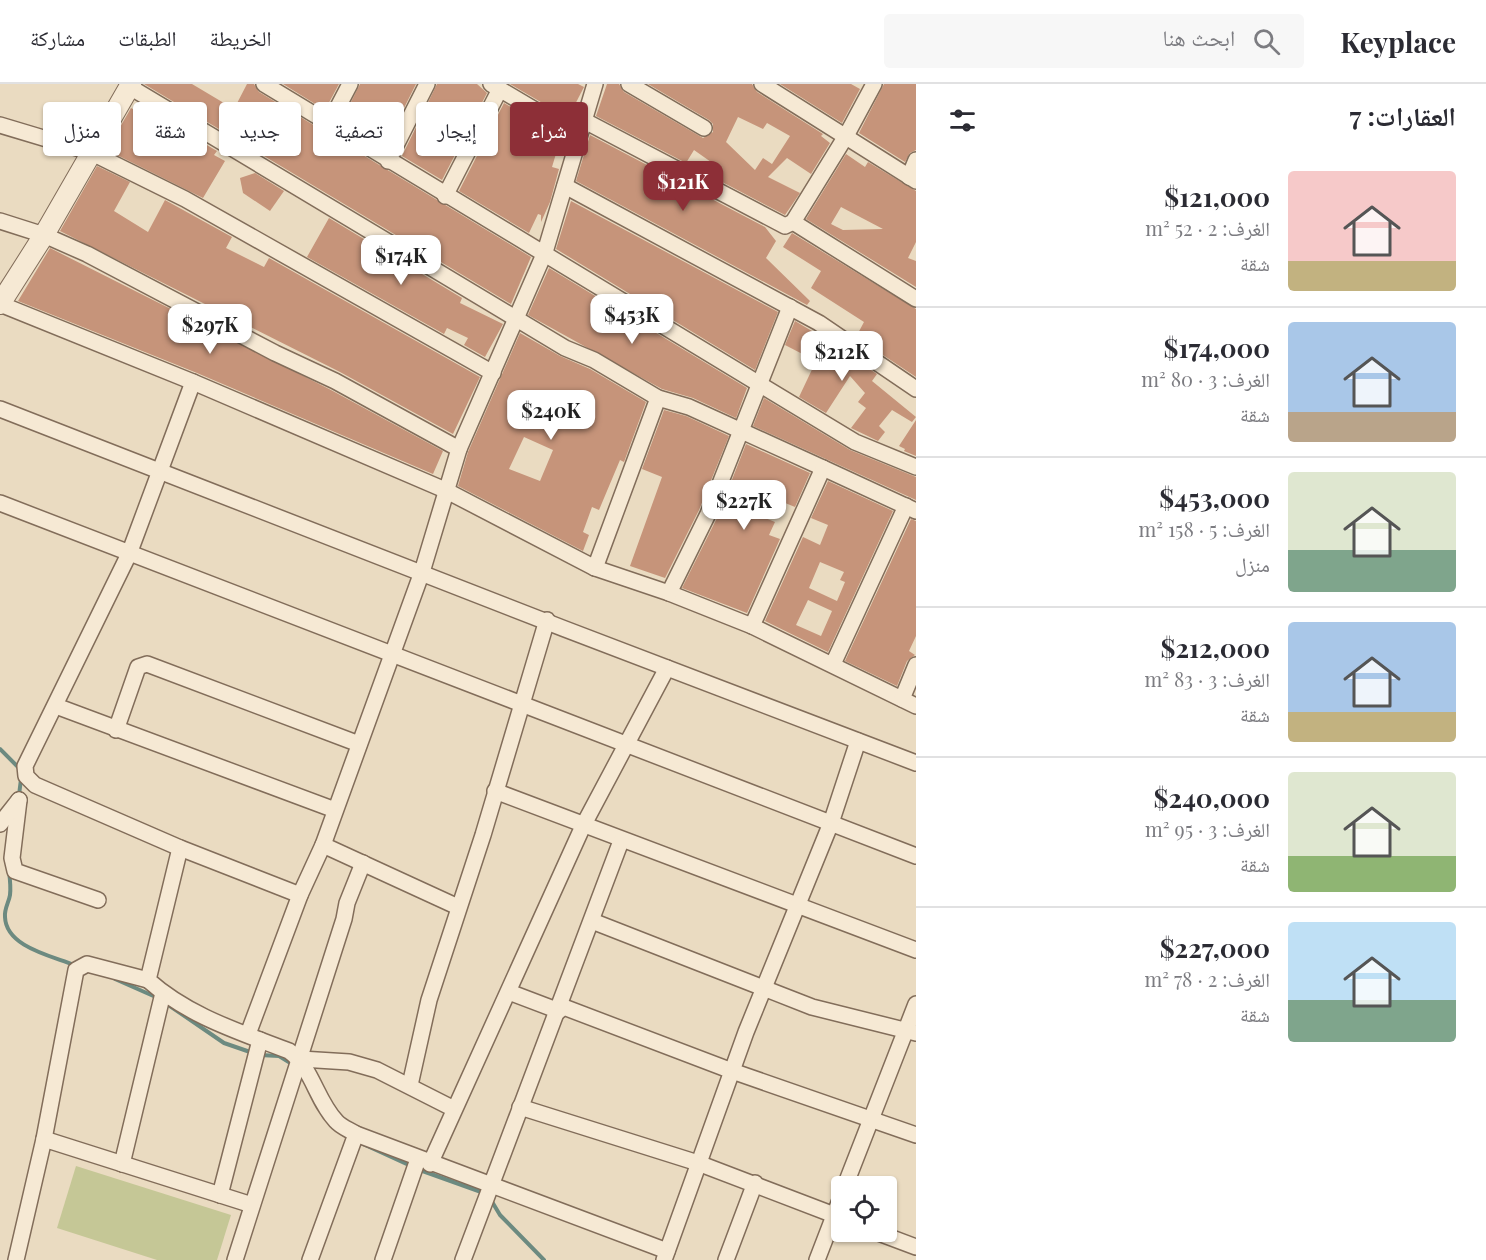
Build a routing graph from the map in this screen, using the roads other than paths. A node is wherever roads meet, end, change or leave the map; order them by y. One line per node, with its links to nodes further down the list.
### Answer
1 (350, 84): 11 (street)
2 (427, 84): 25 (street)
3 (595, 84): 13 (street)
4 (628, 84): 17 (street)
5 (762, 84): 18 (street)
6 (874, 84): 18 (street)
7 (128, 85): 10 (street); 36 (street)
8 (267, 85): 14 (street)
9 (496, 87): 12 (street); 28 (street)
10 (118, 102)
11 (340, 102)
12 (521, 102)
13 (588, 105)
14 (313, 114)
15 (588, 123): 30 (street)
16 (0, 125): 19 (street)
17 (704, 128)
18 (846, 136): 26 (street); 30 (street)
19 (43, 138)
20 (88, 156): 31 (street)
21 (98, 156): 37 (street)
22 (380, 156): 25 (street)
23 (573, 156): 27 (street)
24 (916, 160): 26 (street)
25 (388, 161): 28 (street)
26 (912, 179)
27 (565, 186): 32 (street); 35 (street)
28 (445, 196): 32 (street)
29 (0, 221): 31 (street)
30 (793, 222): 33 (street)
31 (44, 235): 34 (street); 44 (street)
32 (544, 252): 36 (street); 39 (street)
33 (916, 299)
34 (0, 304): 38 (street)
35 (790, 307): 39 (street); 40 (street)
36 (518, 319): 37 (street); 41 (street)
37 (493, 373): 44 (street)
38 (193, 382): 47 (street); 48 (street)
39 (758, 382): 43 (street); 45 (street)
40 (916, 388)
41 (658, 398): 43 (street); 52 (street)
42 (0, 409): 47 (street)
43 (742, 433): 46 (street); 54 (street)
44 (459, 449): 48 (street)
45 (916, 467)
46 (823, 468): 50 (street); 56 (street)
47 (160, 472): 51 (street); 53 (street)
48 (445, 490): 52 (street); 53 (street)
49 (0, 503): 51 (street)
50 (911, 508): 58 (street)
51 (129, 554): 57 (street); 62 (street)
52 (595, 568): 54 (street)
53 (422, 572): 55 (street); 57 (street)
54 (669, 593): 56 (street)
55 (547, 620): 60 (street); 63 (street)
56 (752, 626): 58 (street)
57 (390, 654): 63 (street); 67 (street)
58 (833, 664): 61 (street)
59 (916, 665): 61 (street)
60 (668, 668): 66 (street); 68 (street)
61 (902, 699): 64 (street)
62 (56, 706): 65 (street); 70 (street)
63 (520, 706): 68 (street); 71 (street)
64 (916, 706)
65 (116, 730): 67 (street); 73 (street)
66 (858, 741): 69 (street); 74 (street)
67 (359, 744): 73 (street)
68 (625, 746): 74 (street); 76 (street)
69 (916, 763)
70 (30, 781): 72 (street); 79 (street)
71 (495, 791): 76 (street); 85 (street)
72 (19, 800): 75 (street); 83 (street)
73 (335, 810): 78 (street)
74 (831, 823): 80 (street); 84 (street)
75 (0, 824)
76 (583, 826): 77 (street); 90 (street)
77 (621, 841): 84 (street); 86 (street)
78 (323, 845): 81 (street); 82 (street)
79 (180, 848): 82 (street); 88 (street)
80 (916, 856)
81 (363, 863): 85 (street); 96 (street)
82 (300, 895): 95 (street)
83 (98, 900)
84 (796, 905): 87 (street); 89 (street)
85 (458, 907): 98 (street)
86 (592, 921): 89 (street); 93 (street)
87 (916, 950)
88 (148, 980): 91 (street); 104 (street)
89 (763, 989): 94 (street); 97 (street)
90 (509, 992): 93 (street); 100 (street)
91 (163, 993): 95 (street); 107 (street)
92 (916, 1004): 94 (street)
93 (560, 1008): 97 (street); 99 (street)
94 (911, 1032): 101 (street)
95 (254, 1037): 96 (street); 111 (street)
96 (300, 1058): 98 (street); 102 (street); 112 (street)
97 (732, 1071): 101 (street); 106 (street)
98 (410, 1085): 100 (street)
99 (520, 1107): 106 (street); 109 (street)
100 (454, 1109): 105 (street)
101 (871, 1119): 103 (street); 108 (street)
102 (356, 1134): 105 (street); 120 (street)
103 (916, 1135)
104 (44, 1139): 107 (street); 118 (street)
105 (424, 1162): 109 (street); 121 (street)
106 (698, 1163): 110 (street); 117 (street)
107 (122, 1164): 111 (street)
108 (849, 1176)
109 (490, 1183): 117 (street); 122 (street)
110 (755, 1183): 113 (street); 123 (street)
111 (220, 1195): 112 (street)
112 (252, 1205): 119 (street)
113 (831, 1214)
114 (831, 1231): 124 (street)
115 (897, 1240): 116 (street)
116 (916, 1247)
117 (665, 1255)
118 (16, 1260)
119 (235, 1260)
120 (310, 1260)
121 (384, 1260)
122 (463, 1260)
123 (726, 1260)
124 (817, 1260)

